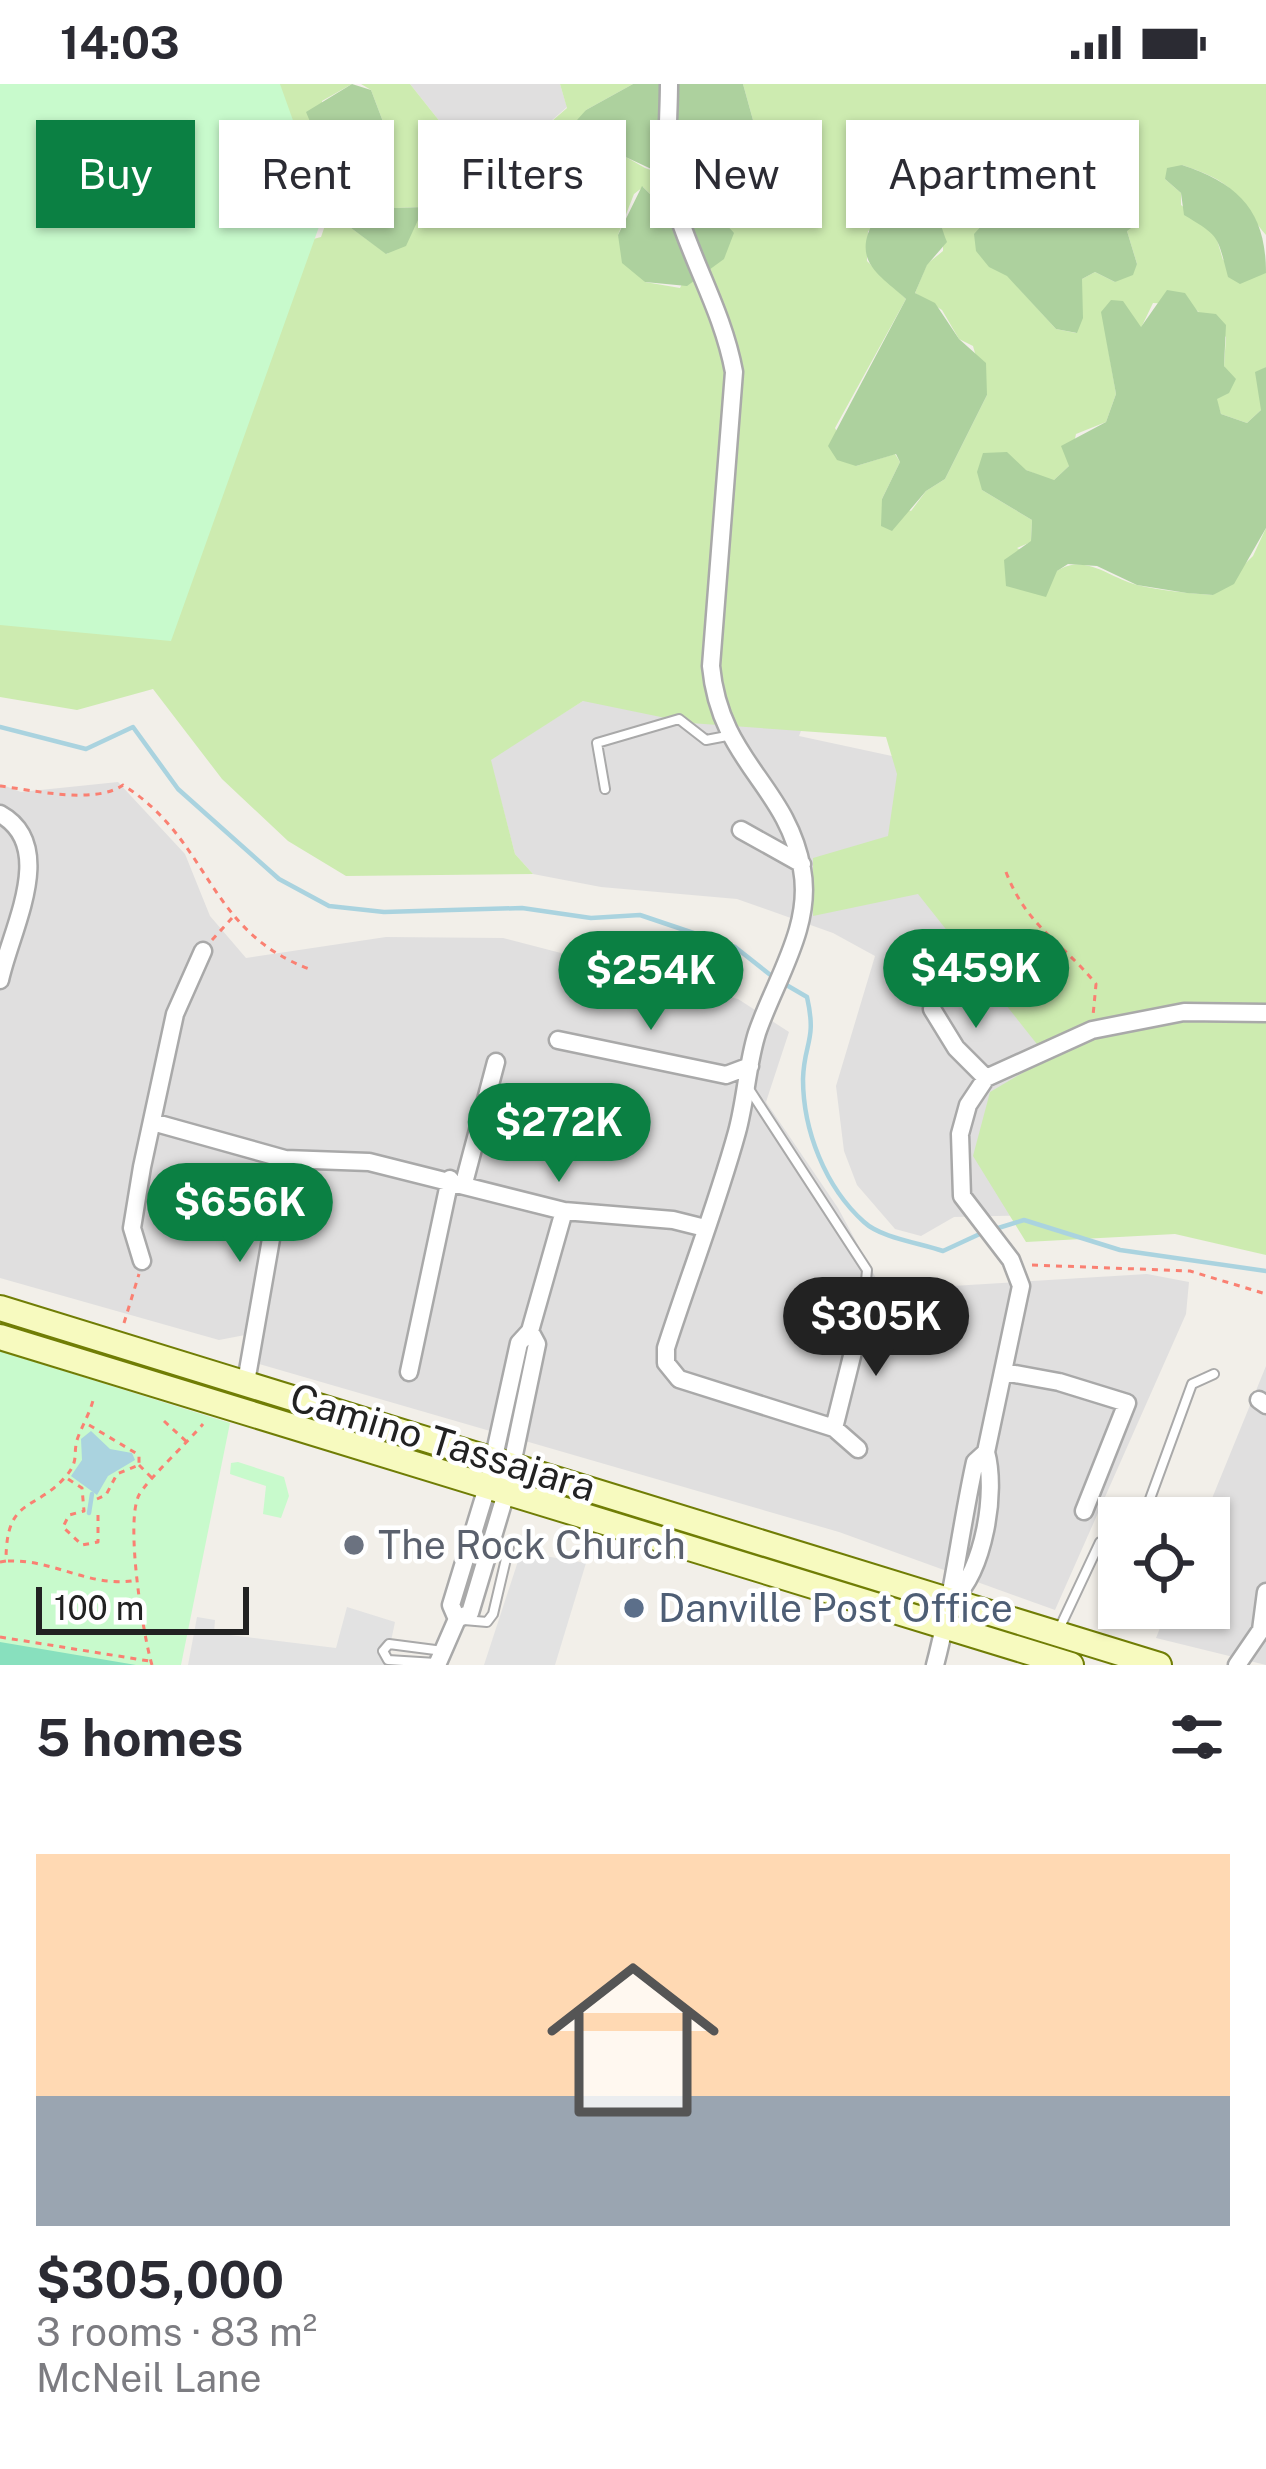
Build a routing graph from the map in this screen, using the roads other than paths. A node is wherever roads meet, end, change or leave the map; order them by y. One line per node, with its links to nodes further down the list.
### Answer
1 (670, 84): 2 (street)
2 (727, 736): 3 (lane); 6 (street)
3 (605, 789)
4 (0, 814): 8 (street)
5 (741, 830): 6 (street)
6 (802, 864): 13 (street)
7 (203, 951): 15 (street)
8 (0, 980)
9 (932, 1009): 14 (street)
10 (1266, 1012): 14 (street)
11 (558, 1040): 13 (street)
12 (496, 1062): 17 (street)
13 (748, 1076): 19 (street); 22 (lane)
14 (986, 1078): 25 (street)
15 (156, 1123): 16 (street); 20 (street)
16 (285, 1159): 17 (street); 27 (street)
17 (457, 1181): 18 (street); 24 (street)
18 (564, 1211): 19 (street); 30 (street)
19 (705, 1228): 28 (street)
20 (142, 1261)
21 (0, 1308): 27 (main road, Camino Tassajara)
22 (862, 1316): 28 (street)
23 (0, 1337): 31 (main road, Camino Tassajara)
24 (410, 1372)
25 (1004, 1372): 33 (street); 37 (street)
26 (1214, 1374): 32 (lane)
27 (246, 1382): 30 (main road, Camino Tassajara)
28 (834, 1428): 29 (street)
29 (858, 1449)
30 (502, 1460): 31 (street); 37 (main road, Camino Tassajara)
31 (497, 1489): 38 (street); 39 (main road, Camino Tassajara)
32 (1151, 1497)
33 (1084, 1511)
34 (510, 1542): 38 (lane)
35 (1098, 1545): 40 (lane)
36 (1266, 1592): 45 (street)
37 (952, 1599): 39 (street); 40 (main road, Camino Tassajara)
38 (457, 1619): 41 (street)
39 (945, 1627): 42 (street); 43 (main road, Camino Tassajara)
40 (1057, 1634): 44 (main road, Camino Tassajara)
41 (440, 1661): 41 (lane)
42 (934, 1665)
43 (1071, 1665)
44 (1159, 1665)
45 (1237, 1665)

